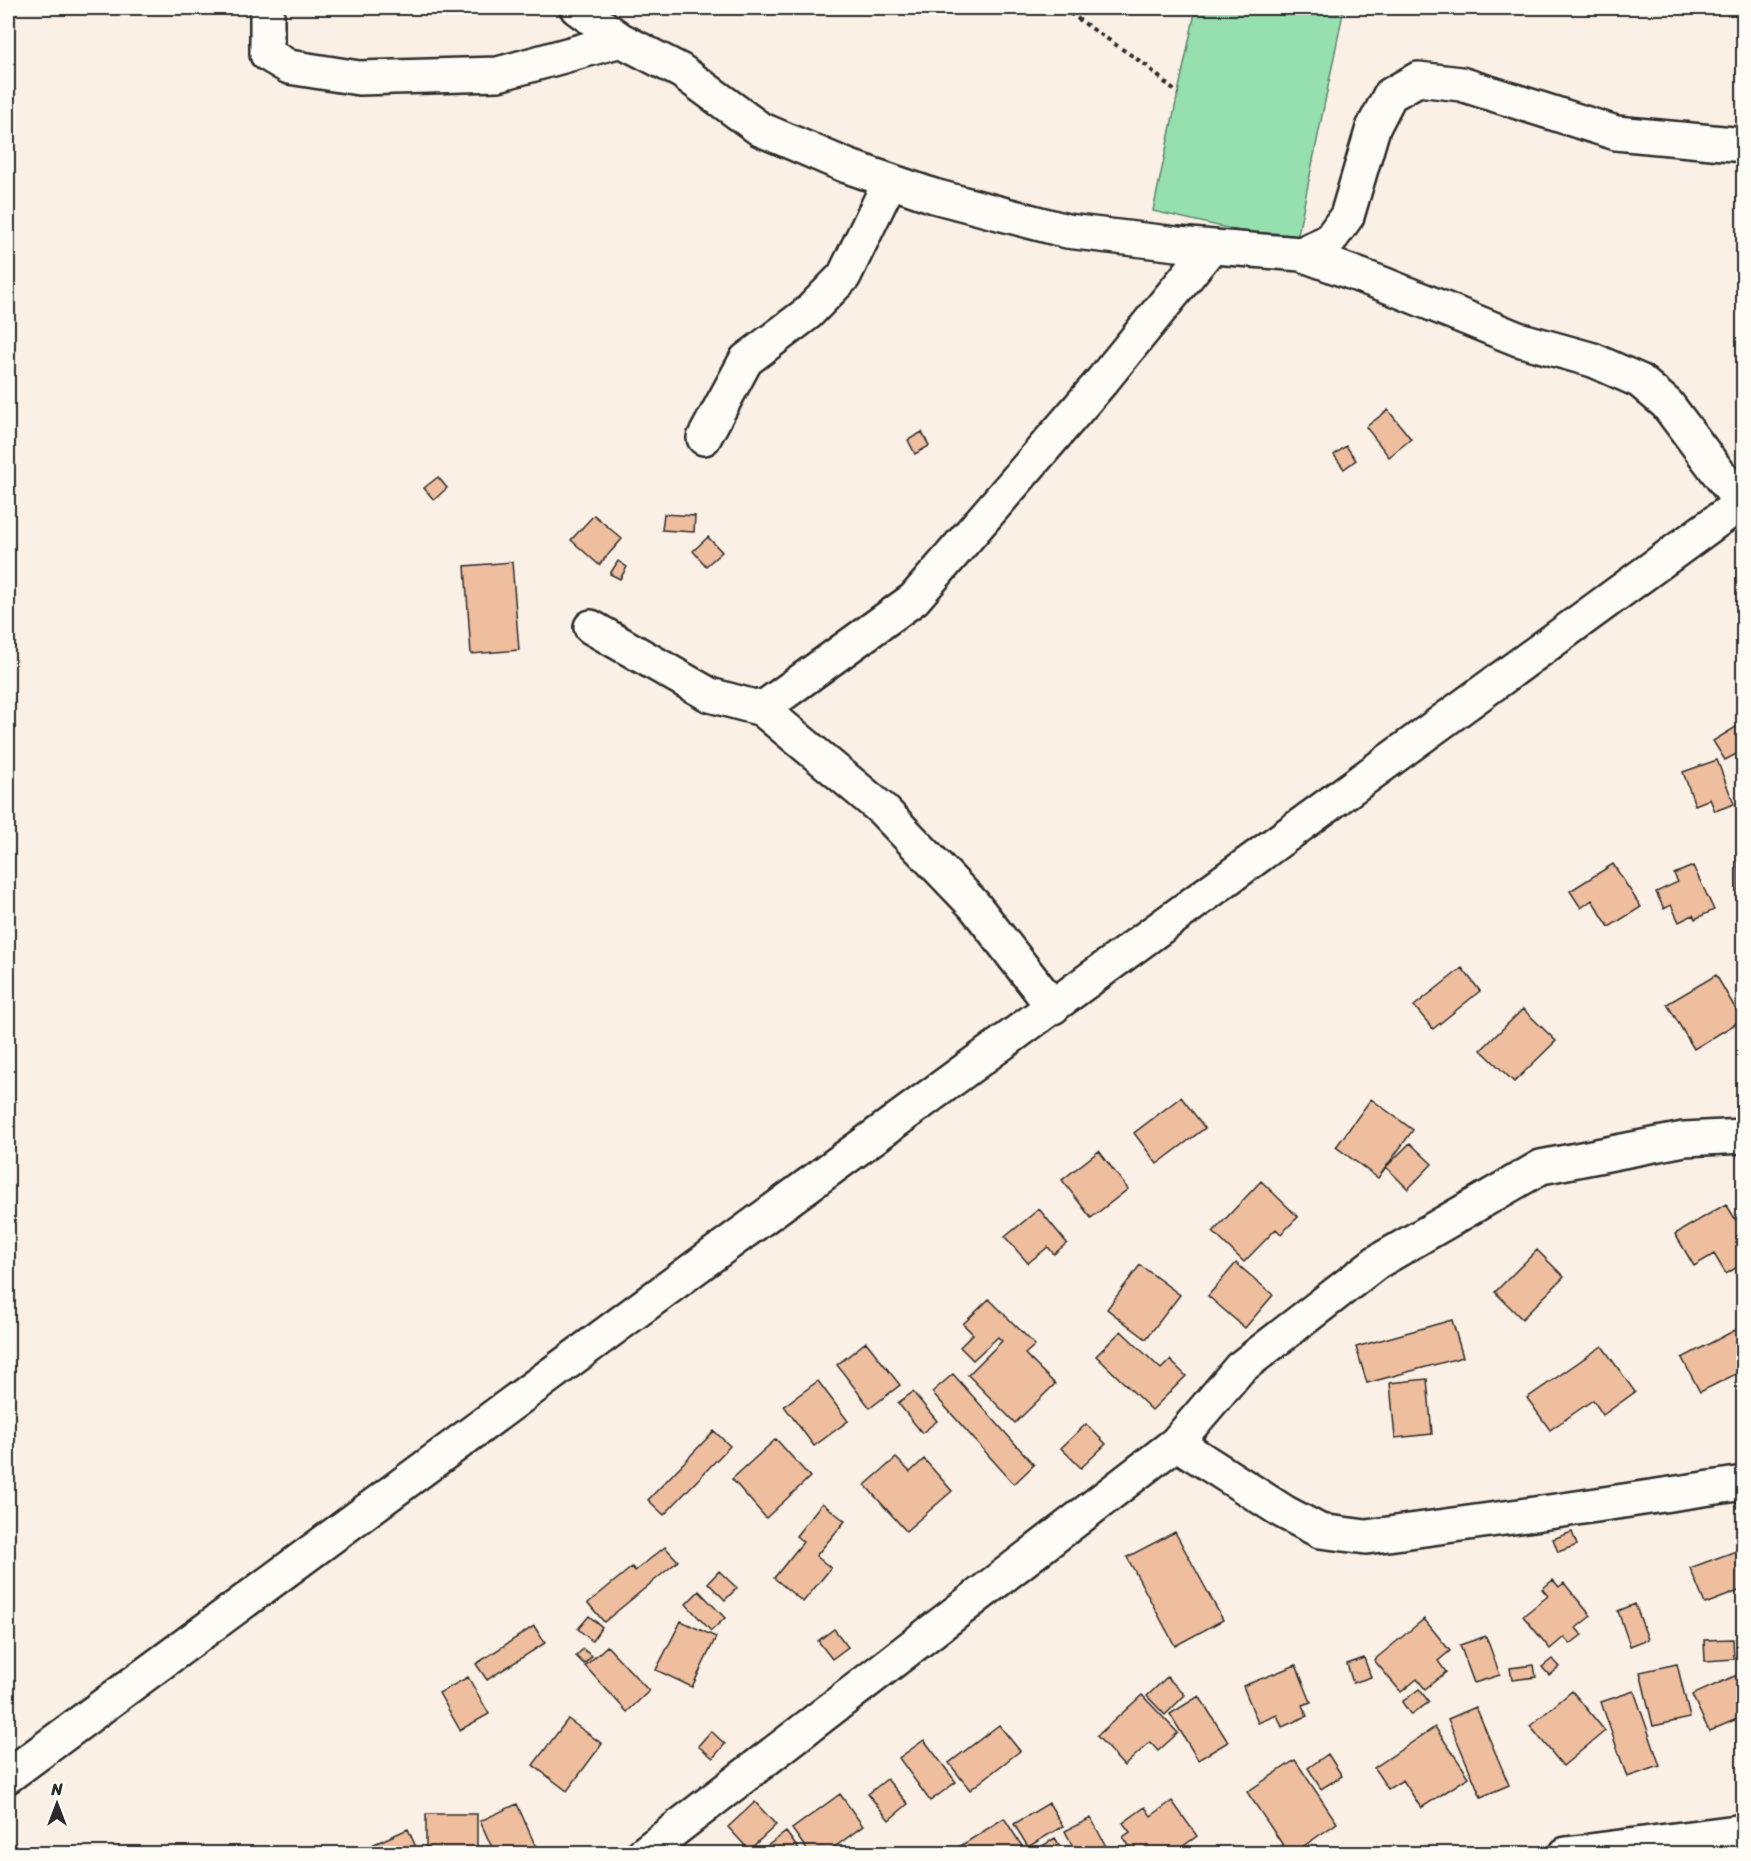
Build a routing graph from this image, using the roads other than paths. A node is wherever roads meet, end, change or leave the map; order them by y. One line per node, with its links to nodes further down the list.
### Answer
1 (267, 8): 3 (street)
2 (577, 8): 3 (street)
3 (621, 40): 5 (street)
4 (1743, 145): 7 (street)
5 (890, 181): 6 (street); 8 (street)
6 (1211, 247): 7 (street); 11 (street)
7 (1301, 254): 9 (street)
8 (704, 438)
9 (1742, 502): 12 (street)
10 (591, 627): 11 (street)
11 (762, 709): 12 (street)
12 (1053, 1007): 16 (street)
13 (1743, 1137): 14 (street)
14 (1176, 1443): 15 (street); 18 (street)
15 (1743, 1483)
16 (8, 1776)
17 (1743, 1831): 19 (street)
18 (643, 1854)
19 (1566, 1854)

